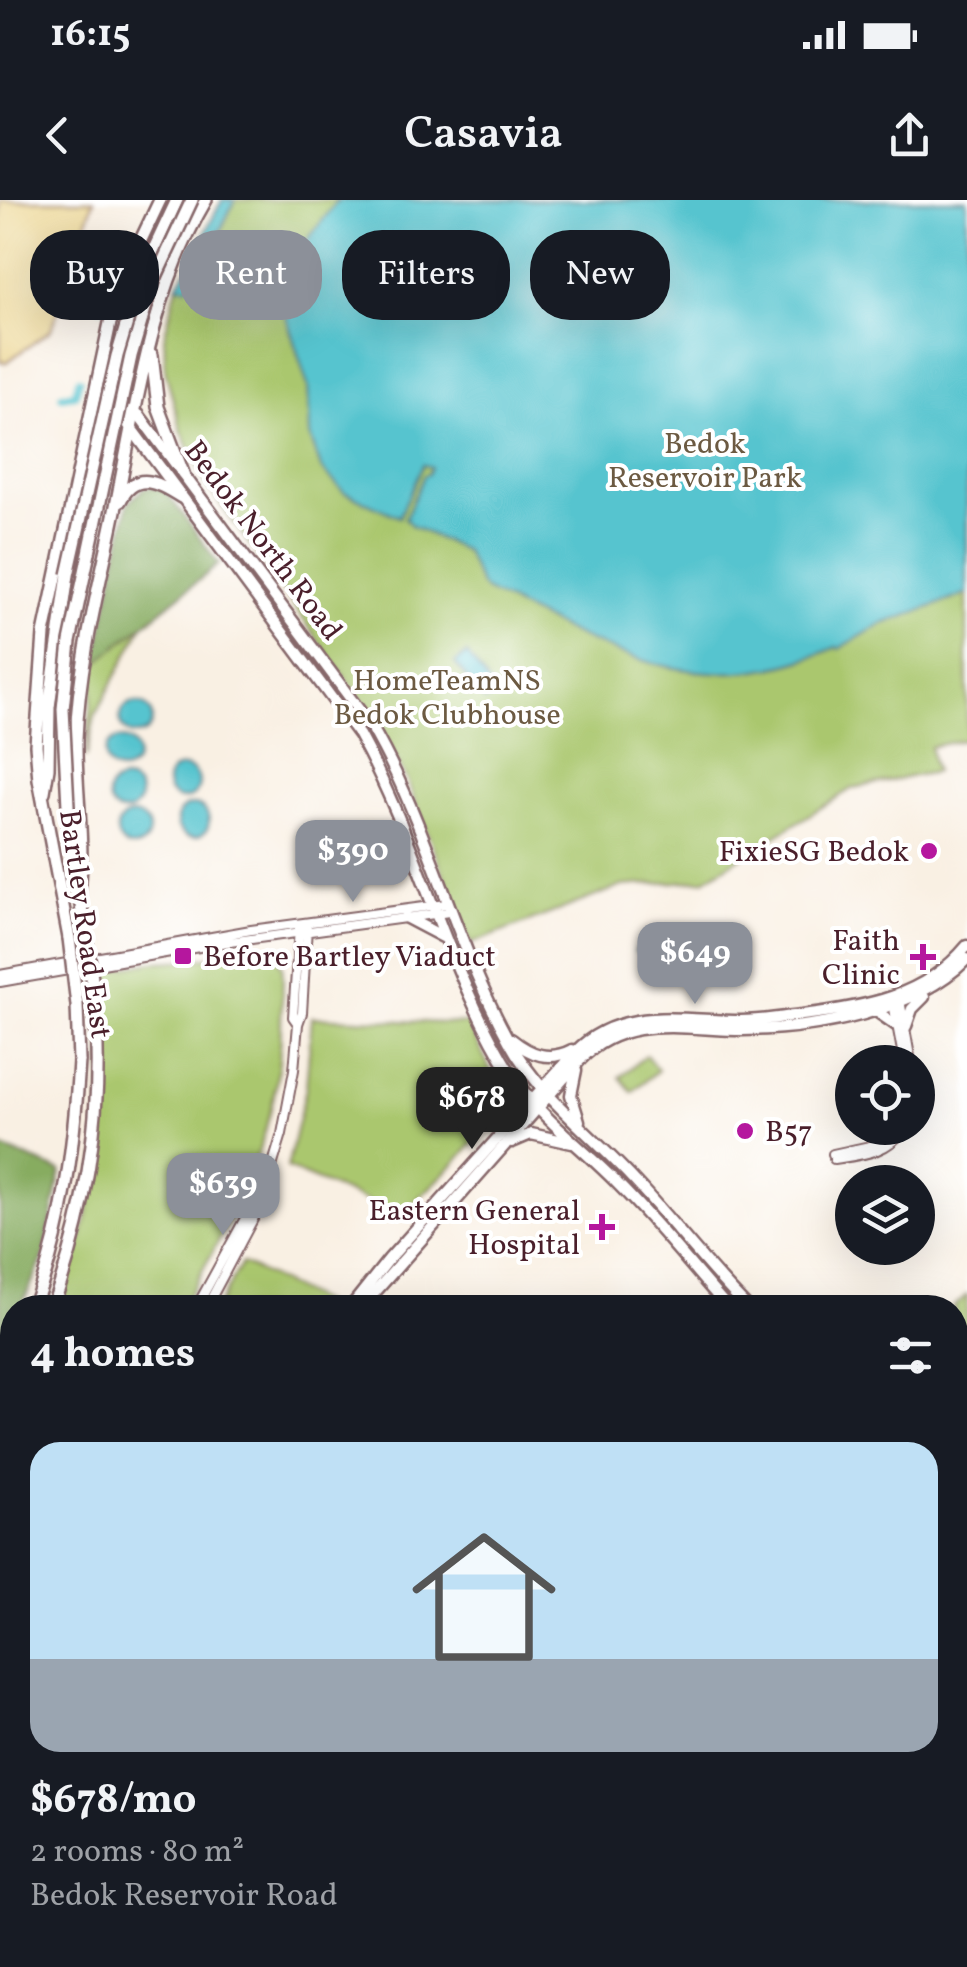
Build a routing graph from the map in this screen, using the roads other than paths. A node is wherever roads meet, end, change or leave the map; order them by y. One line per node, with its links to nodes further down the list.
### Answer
1 (160, 200): 6 (highway)
2 (177, 200): 16 (highway, Bartley Road East, bridge)
3 (192, 200): 17 (highway, Bartley Road East, bridge)
4 (206, 200): 5 (highway)
5 (152, 336): 8 (highway); 11 (highway)
6 (103, 347): 7 (main road, Bedok North Road); 10 (highway)
7 (119, 410): 8 (main road); 9 (main road, Bedok North Road); 10 (main road)
8 (136, 412): 9 (highway); 11 (main road, Bedok North Road)
9 (132, 430): 12 (main road, Bedok North Road); 13 (highway)
10 (85, 436): 16 (highway)
11 (183, 473): 14 (main road, Bedok North Road)
12 (182, 497): 13 (highway); 15 (main road, Bedok North Road)
13 (115, 510): 17 (highway)
14 (354, 702): 15 (main road); 18 (main road, Bedok North Road)
15 (350, 724): 19 (main road, Bedok North Road)
16 (43, 796): 42 (highway, Bartley Road East, bridge)
17 (79, 892): 43 (highway, Bartley Road East, bridge)
18 (448, 908): 19 (street); 30 (main road, Bedok North Road)
19 (432, 910): 20 (street); 21 (street); 22 (main road, Bedok North Road)
20 (405, 917): 21 (street); 22 (main road)
21 (303, 927): 25 (street); 41 (street)
22 (444, 937): 34 (main road, Bedok North Road)
23 (967, 946): 27 (main road)
24 (967, 959): 26 (main road)
25 (0, 979)
26 (939, 983): 27 (main road); 29 (main road)
27 (896, 1001): 28 (main road); 29 (street); 31 (main road)
28 (876, 1010): 29 (main road); 33 (main road)
29 (902, 1026): 32 (street)
30 (506, 1036): 31 (main road); 35 (main road, Bedok North Road)
31 (590, 1038): 35 (main road)
32 (905, 1045)
33 (581, 1059): 35 (main road); 38 (main road)
34 (512, 1074): 36 (main road, Bedok North Road); 39 (main road)
35 (546, 1094): 36 (main road); 38 (main road, Bedok North Road)
36 (536, 1104): 39 (main road); 40 (main road, Bedok North Road)
37 (901, 1128): 37 (street)
38 (584, 1131): 49 (main road, Bedok North Road)
39 (502, 1143): 40 (main road); 46 (main road); 47 (main road)
40 (578, 1145): 48 (main road, Bedok North Road)
41 (267, 1178): 44 (street); 45 (street)
42 (37, 1295)
43 (56, 1295)
44 (203, 1295)
45 (213, 1295)
46 (360, 1295)
47 (371, 1295)
48 (716, 1295)
49 (736, 1295)

